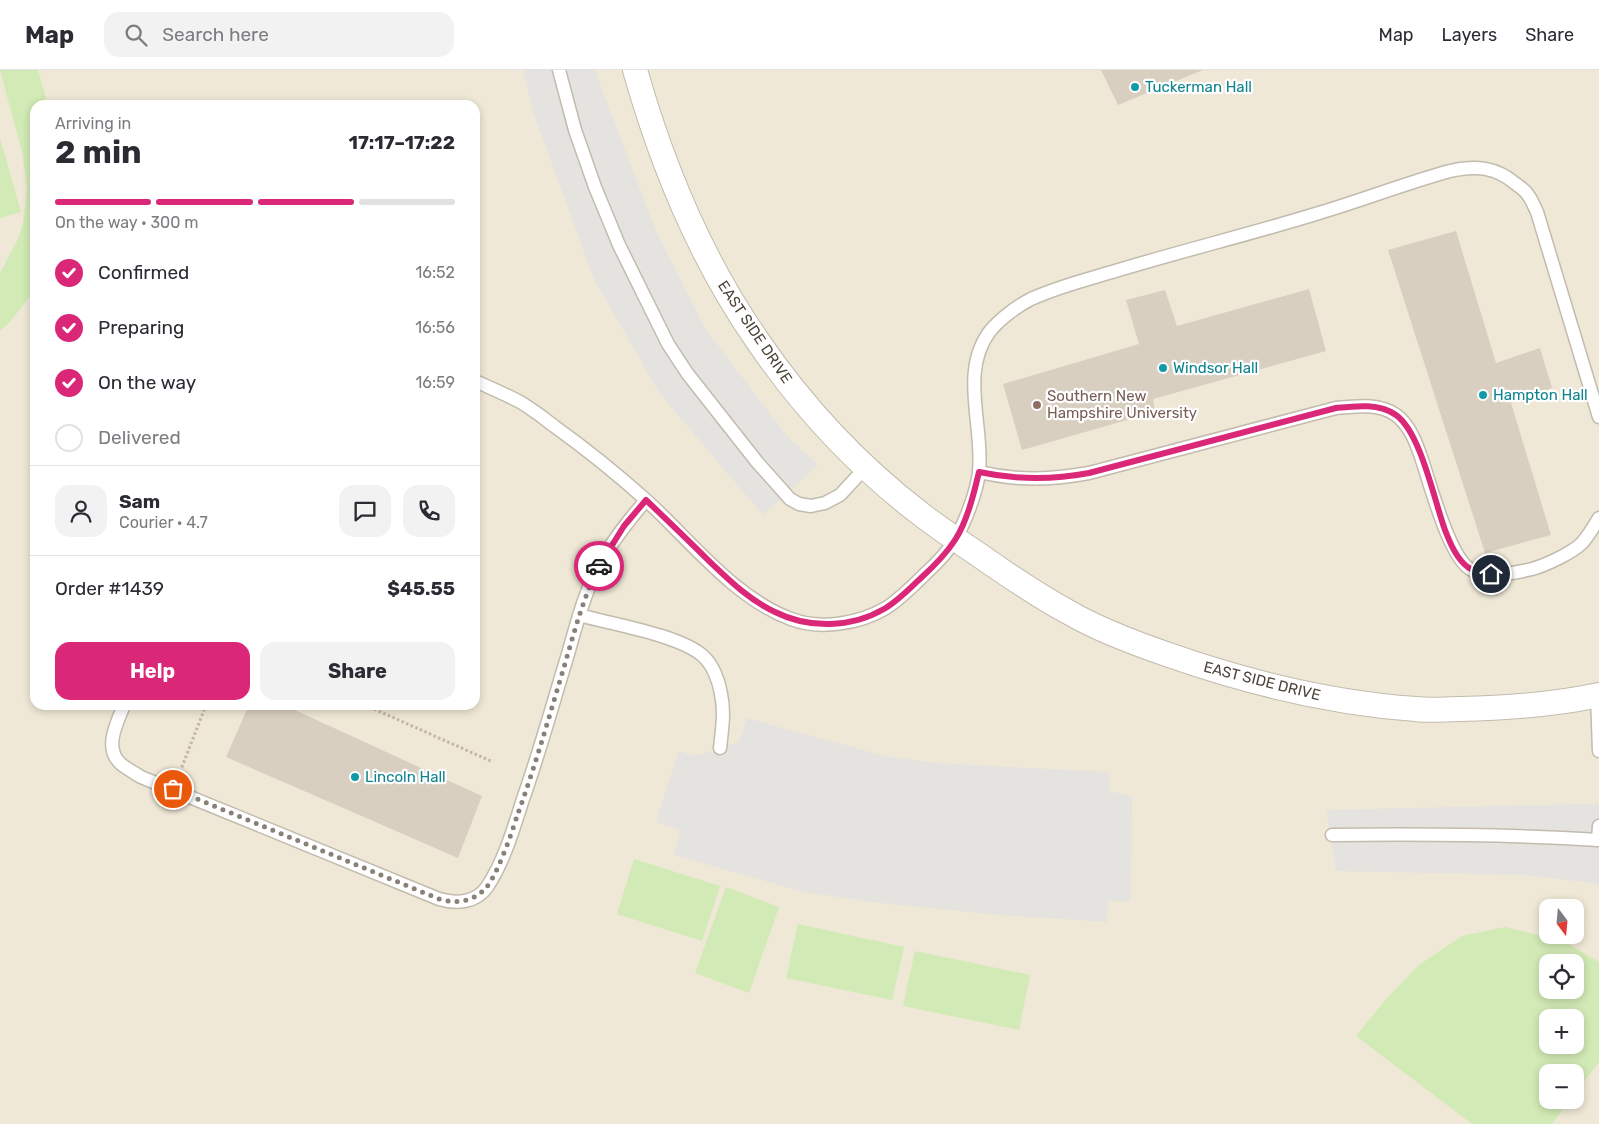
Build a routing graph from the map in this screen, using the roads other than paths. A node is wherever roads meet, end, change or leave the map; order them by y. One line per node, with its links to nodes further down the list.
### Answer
1 (559, 70): 5 (lane)
2 (634, 70): 5 (street, EAST SIDE DRIVE)
3 (480, 383): 7 (lane)
4 (1599, 416): 6 (lane)
5 (866, 467): 9 (street, EAST SIDE DRIVE)
6 (979, 472): 8 (lane); 9 (lane)
7 (646, 500): 9 (lane); 10 (lane)
8 (1599, 518)
9 (956, 539): 11 (street, EAST SIDE DRIVE)
10 (579, 615): 12 (lane); 13 (lane)
11 (1598, 695): 14 (lane)
12 (122, 710)
13 (720, 748)
14 (1599, 751)
15 (1599, 826): 17 (lane)
16 (1332, 835): 17 (lane)
17 (1599, 840)

